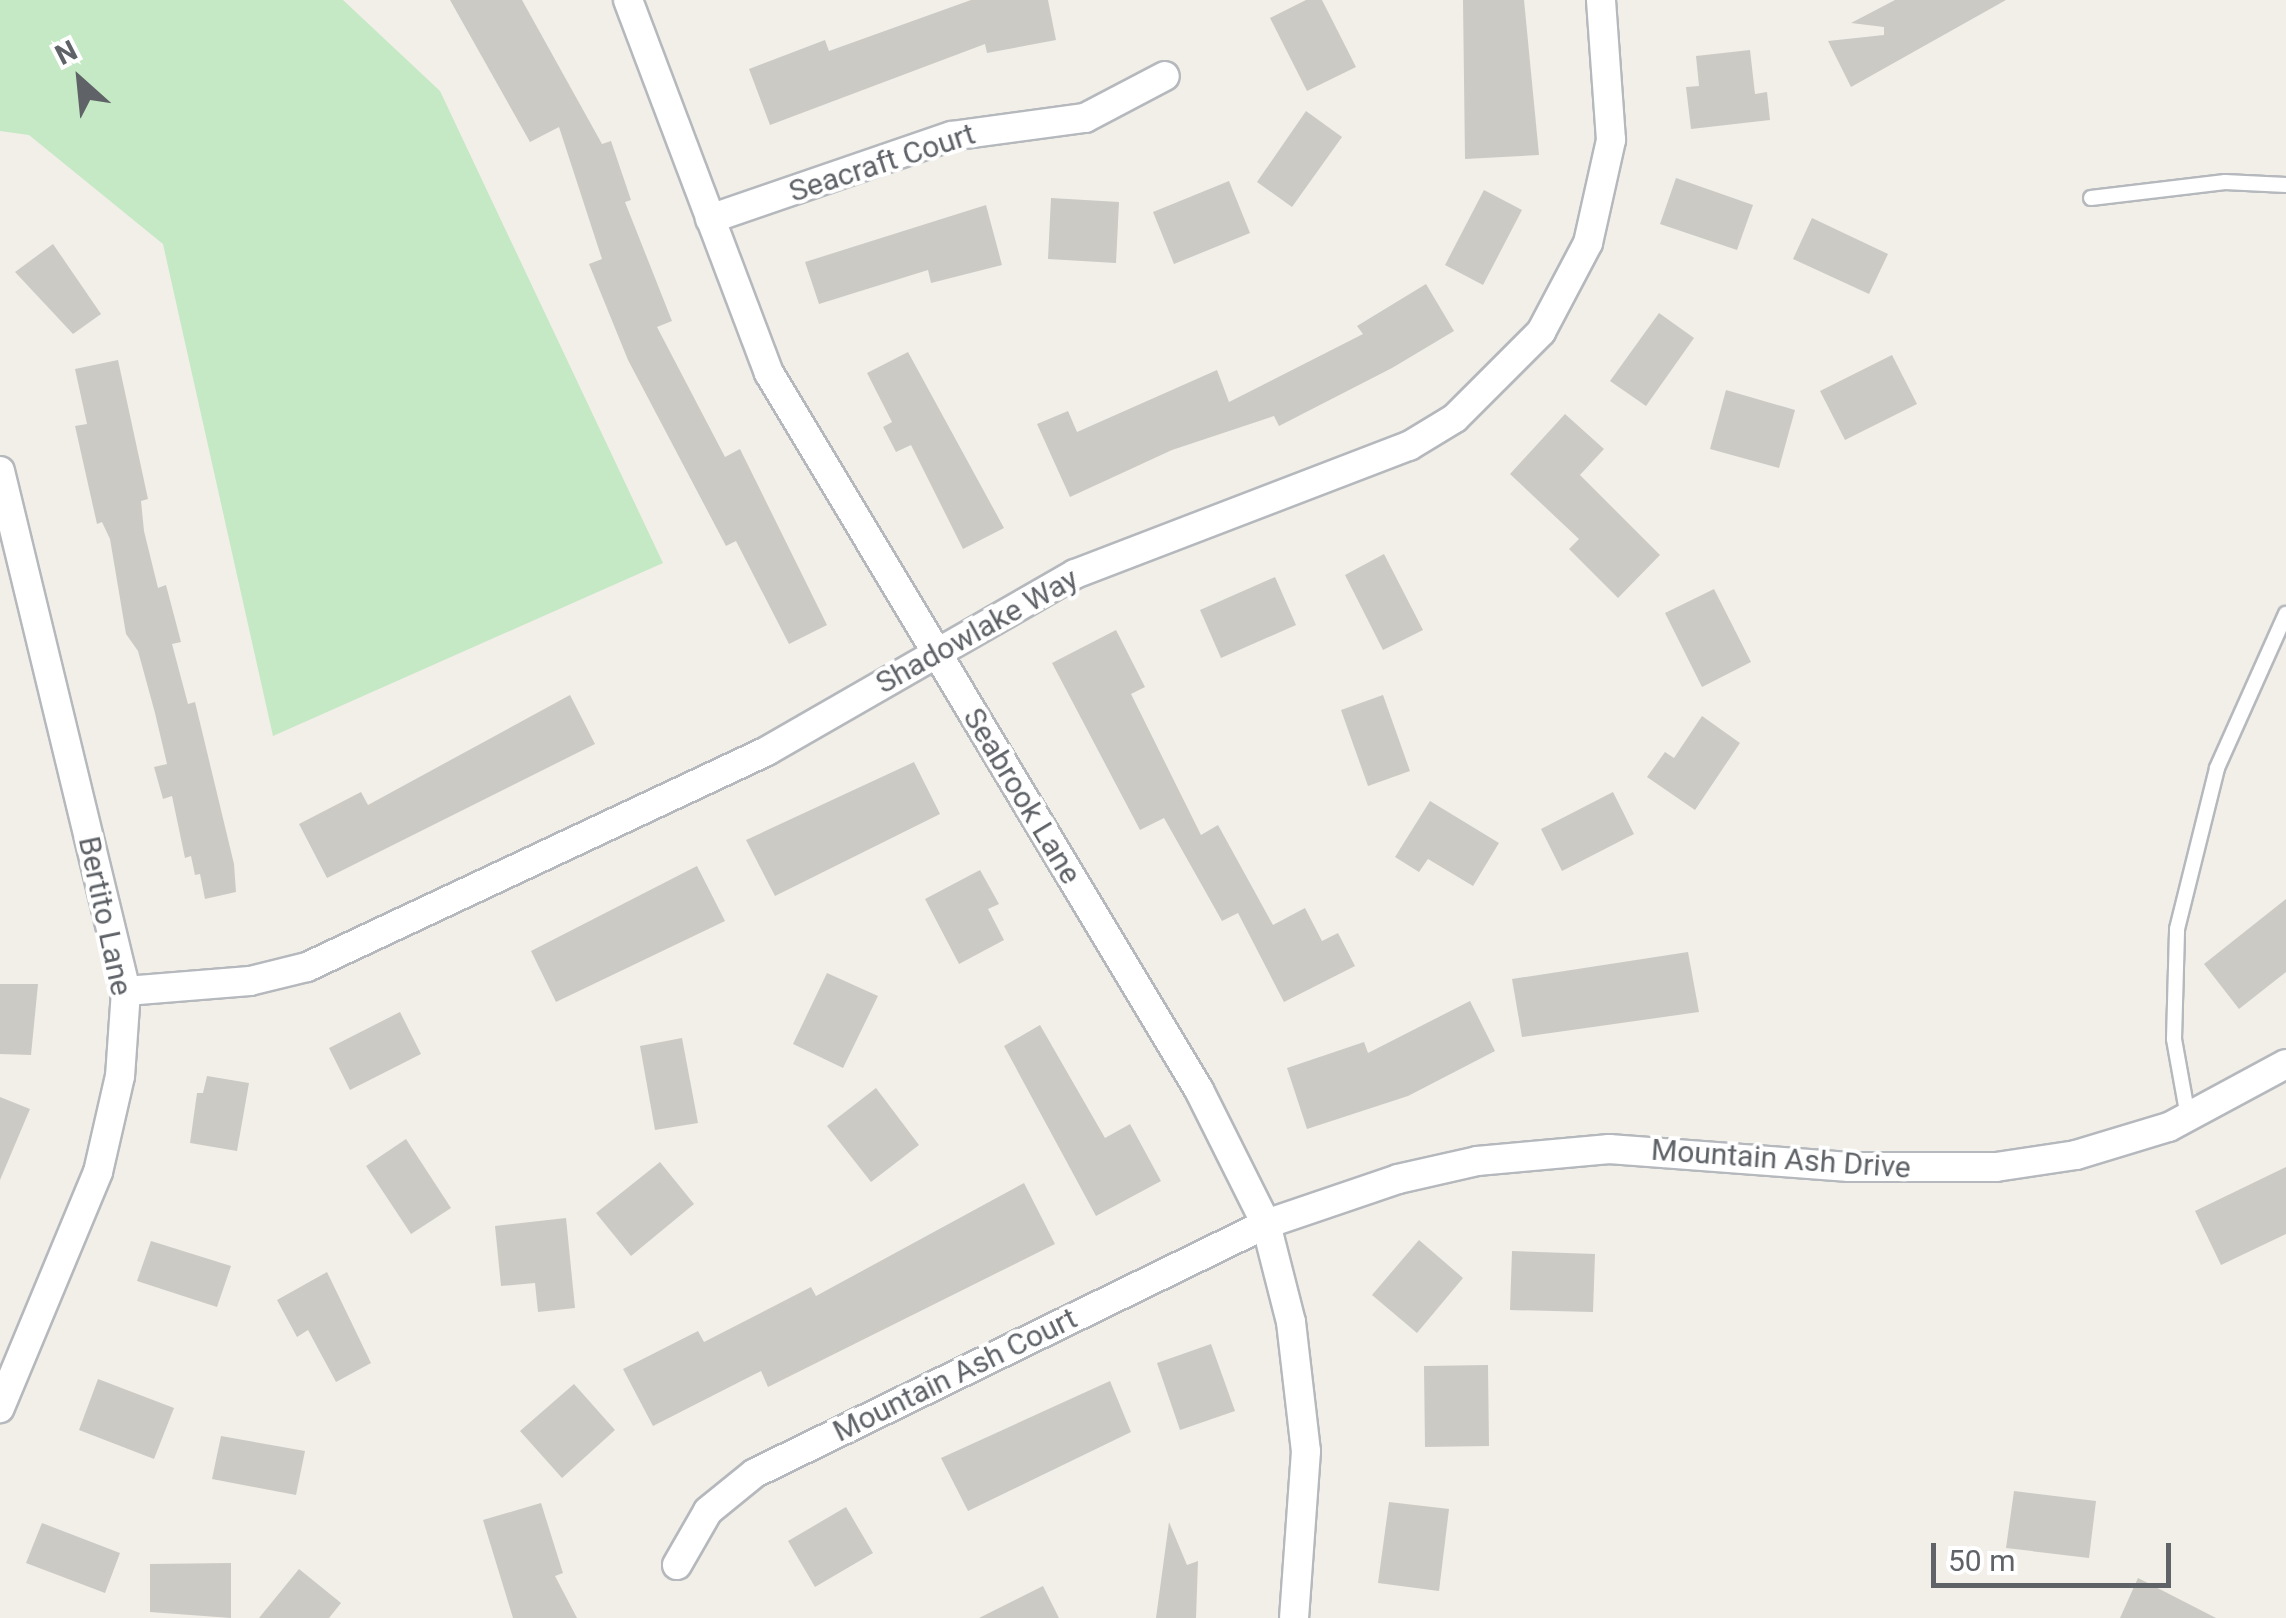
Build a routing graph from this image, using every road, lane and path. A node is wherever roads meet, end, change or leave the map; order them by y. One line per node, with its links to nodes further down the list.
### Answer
1 (628, 0): 6 (street, Seabrook Lane)
2 (1602, 0): 9 (street, Shadowlake Way)
3 (1164, 76): 6 (street, Seacraft Court)
4 (2286, 185): 5 (lane)
5 (2091, 198)
6 (710, 219): 9 (street, Seabrook Lane)
7 (0, 471): 10 (street, Bertito Lane)
8 (2286, 614): 12 (lane)
9 (935, 652): 10 (street, Shadowlake Way); 13 (street, Seabrook Lane)
10 (126, 991): 14 (street, Bertito Lane)
11 (2286, 1064): 12 (street, Mountain Ash Drive)
12 (2188, 1118): 13 (street, Mountain Ash Drive)
13 (1266, 1224): 15 (street, Mountain Ash Court); 16 (street, Seabrook Lane)
14 (0, 1408)
15 (677, 1565)
16 (1294, 1618)

